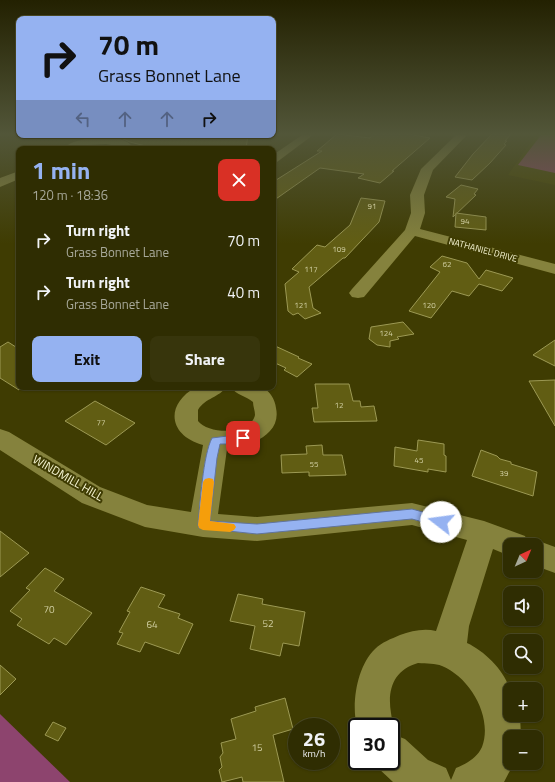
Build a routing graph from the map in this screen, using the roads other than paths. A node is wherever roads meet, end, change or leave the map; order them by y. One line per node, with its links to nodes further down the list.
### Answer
1 (426, 171): 4 (street)
2 (16, 175): 3 (street)
3 (0, 183)
4 (412, 231): 5 (street, NATHANIEL DRIVE); 6 (street)
5 (555, 269)
6 (358, 293)
7 (208, 390): 10 (street)
8 (250, 390): 10 (street)
9 (0, 438): 11 (street, WINDMILL HILL)
10 (216, 441): 11 (street)
11 (203, 525): 12 (street, WINDMILL HILL)
12 (484, 533): 13 (street, WINDMILL HILL); 16 (street)
13 (503, 540)
14 (543, 556): 15 (street)
15 (555, 560)
16 (449, 651): 17 (street); 20 (street)
17 (374, 718)
18 (400, 764): 19 (street)
19 (432, 782)
20 (470, 782)

